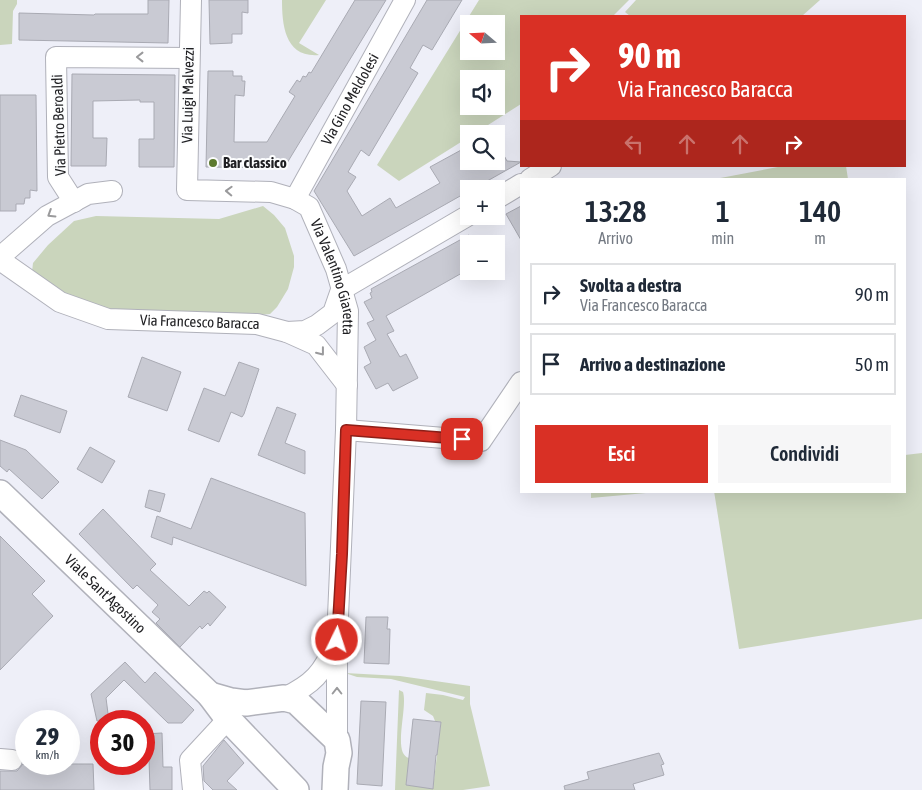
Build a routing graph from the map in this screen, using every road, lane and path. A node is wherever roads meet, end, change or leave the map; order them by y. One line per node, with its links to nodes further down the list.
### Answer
1 (191, 0): 3 (street, Via Luigi Malvezzi)
2 (405, 0): 10 (street, Via Gino Meldolesi)
3 (189, 58): 7 (street, Via Luigi Malvezzi); 11 (street, Via Pietro Beroaldi, one-way to 11)
4 (549, 167): 5 (street)
5 (532, 178)
6 (520, 185): 9 (street)
7 (187, 190): 10 (street, Via Valentino Giaretta, one-way to 7)
8 (112, 191): 11 (street)
9 (505, 194)
10 (295, 199): 14 (street, Via Valentino Giaretta)
11 (74, 202): 13 (street, one-way to 13)
12 (460, 220): 14 (street)
13 (0, 259): 15 (street, Via Francesco Baracca)
14 (341, 290): 15 (street); 17 (street, Via Valentino Giaretta)
15 (287, 332): 17 (street, Via Francesco Baracca, one-way to 17)
16 (520, 383): 18 (street)
17 (347, 384): 18 (street)
18 (346, 430): 20 (street)
19 (0, 493): 21 (main road, Viale Sant'Agostino)
20 (337, 640): 22 (street); 24 (street, one-way to 20)
21 (210, 695): 22 (main road, Viale Sant'Agostino); 23 (main road, Viale Sant'Agostino)
22 (277, 699): 24 (main road); 25 (main road)
23 (228, 719): 25 (main road, Viale Sant'Agostino); 28 (street)
24 (337, 740): 26 (main road, Viale Sant'Agostino)
25 (255, 748): 27 (main road, Viale Sant'Agostino)
26 (336, 778): 27 (main road, Viale Sant'Agostino)
27 (294, 788)
28 (193, 790)

